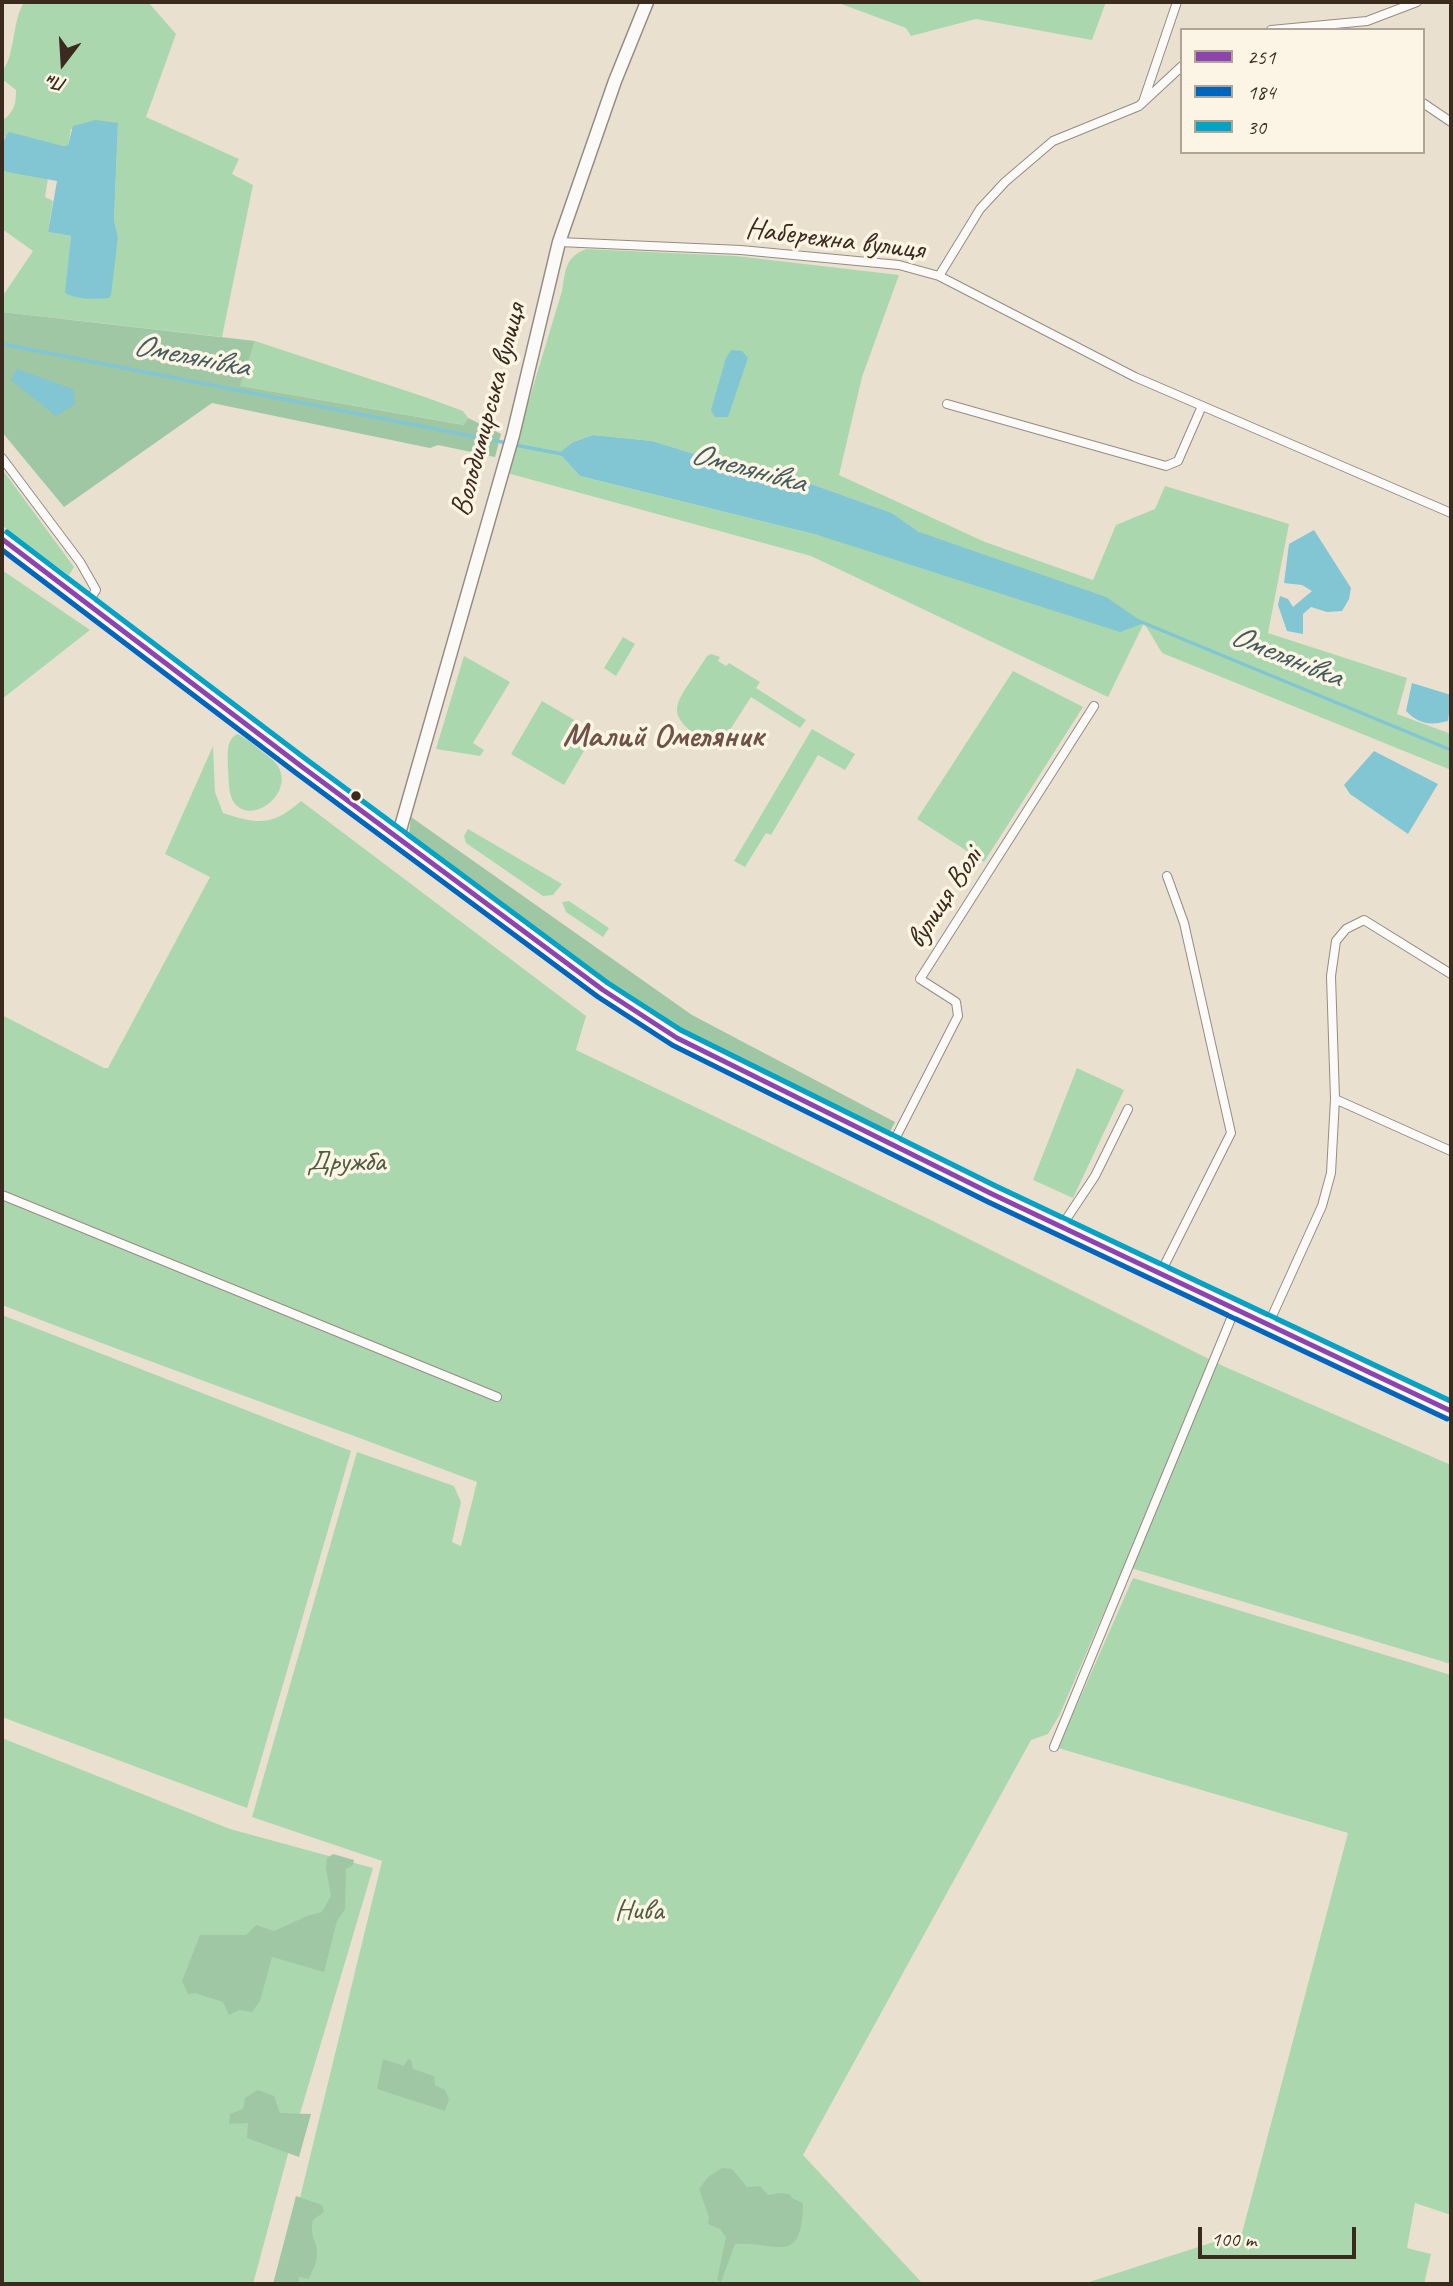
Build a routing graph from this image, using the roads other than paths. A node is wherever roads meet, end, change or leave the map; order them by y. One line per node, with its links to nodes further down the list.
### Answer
1 (647, 2): 11 (main road, Володимирська вулиця)
2 (1177, 2): 8 (street)
3 (1417, 2): 4 (street)
4 (1311, 25): 5 (street); 6 (street)
5 (1287, 28)
6 (1316, 28)
7 (1180, 68): 8 (street)
8 (1143, 102): 12 (street)
9 (1425, 104): 10 (street)
10 (1451, 122)
11 (559, 242): 12 (street, Набережна вулиця); 20 (main road, Володимирська вулиця)
12 (939, 276): 14 (street, Набережна вулиця)
13 (947, 404): 14 (street)
14 (1202, 406): 16 (street, Набережна вулиця)
15 (2, 458): 18 (street)
16 (1451, 513)
17 (2, 539): 18 (main road)
18 (87, 604): 20 (main road)
19 (1094, 706): 25 (street, вулиця Волі)
20 (398, 837): 25 (main road)
21 (1167, 876): 29 (street)
22 (1451, 974): 23 (street)
23 (1335, 1099): 26 (street); 31 (street)
24 (1128, 1109): 28 (street)
25 (892, 1145): 28 (main road)
26 (1451, 1151)
27 (2, 1195): 32 (street)
28 (1061, 1227): 29 (main road)
29 (1160, 1274): 30 (main road)
30 (1235, 1309): 31 (main road); 34 (street)
31 (1268, 1325): 33 (main road)
32 (497, 1397)
33 (1451, 1411)
34 (1054, 1747)

